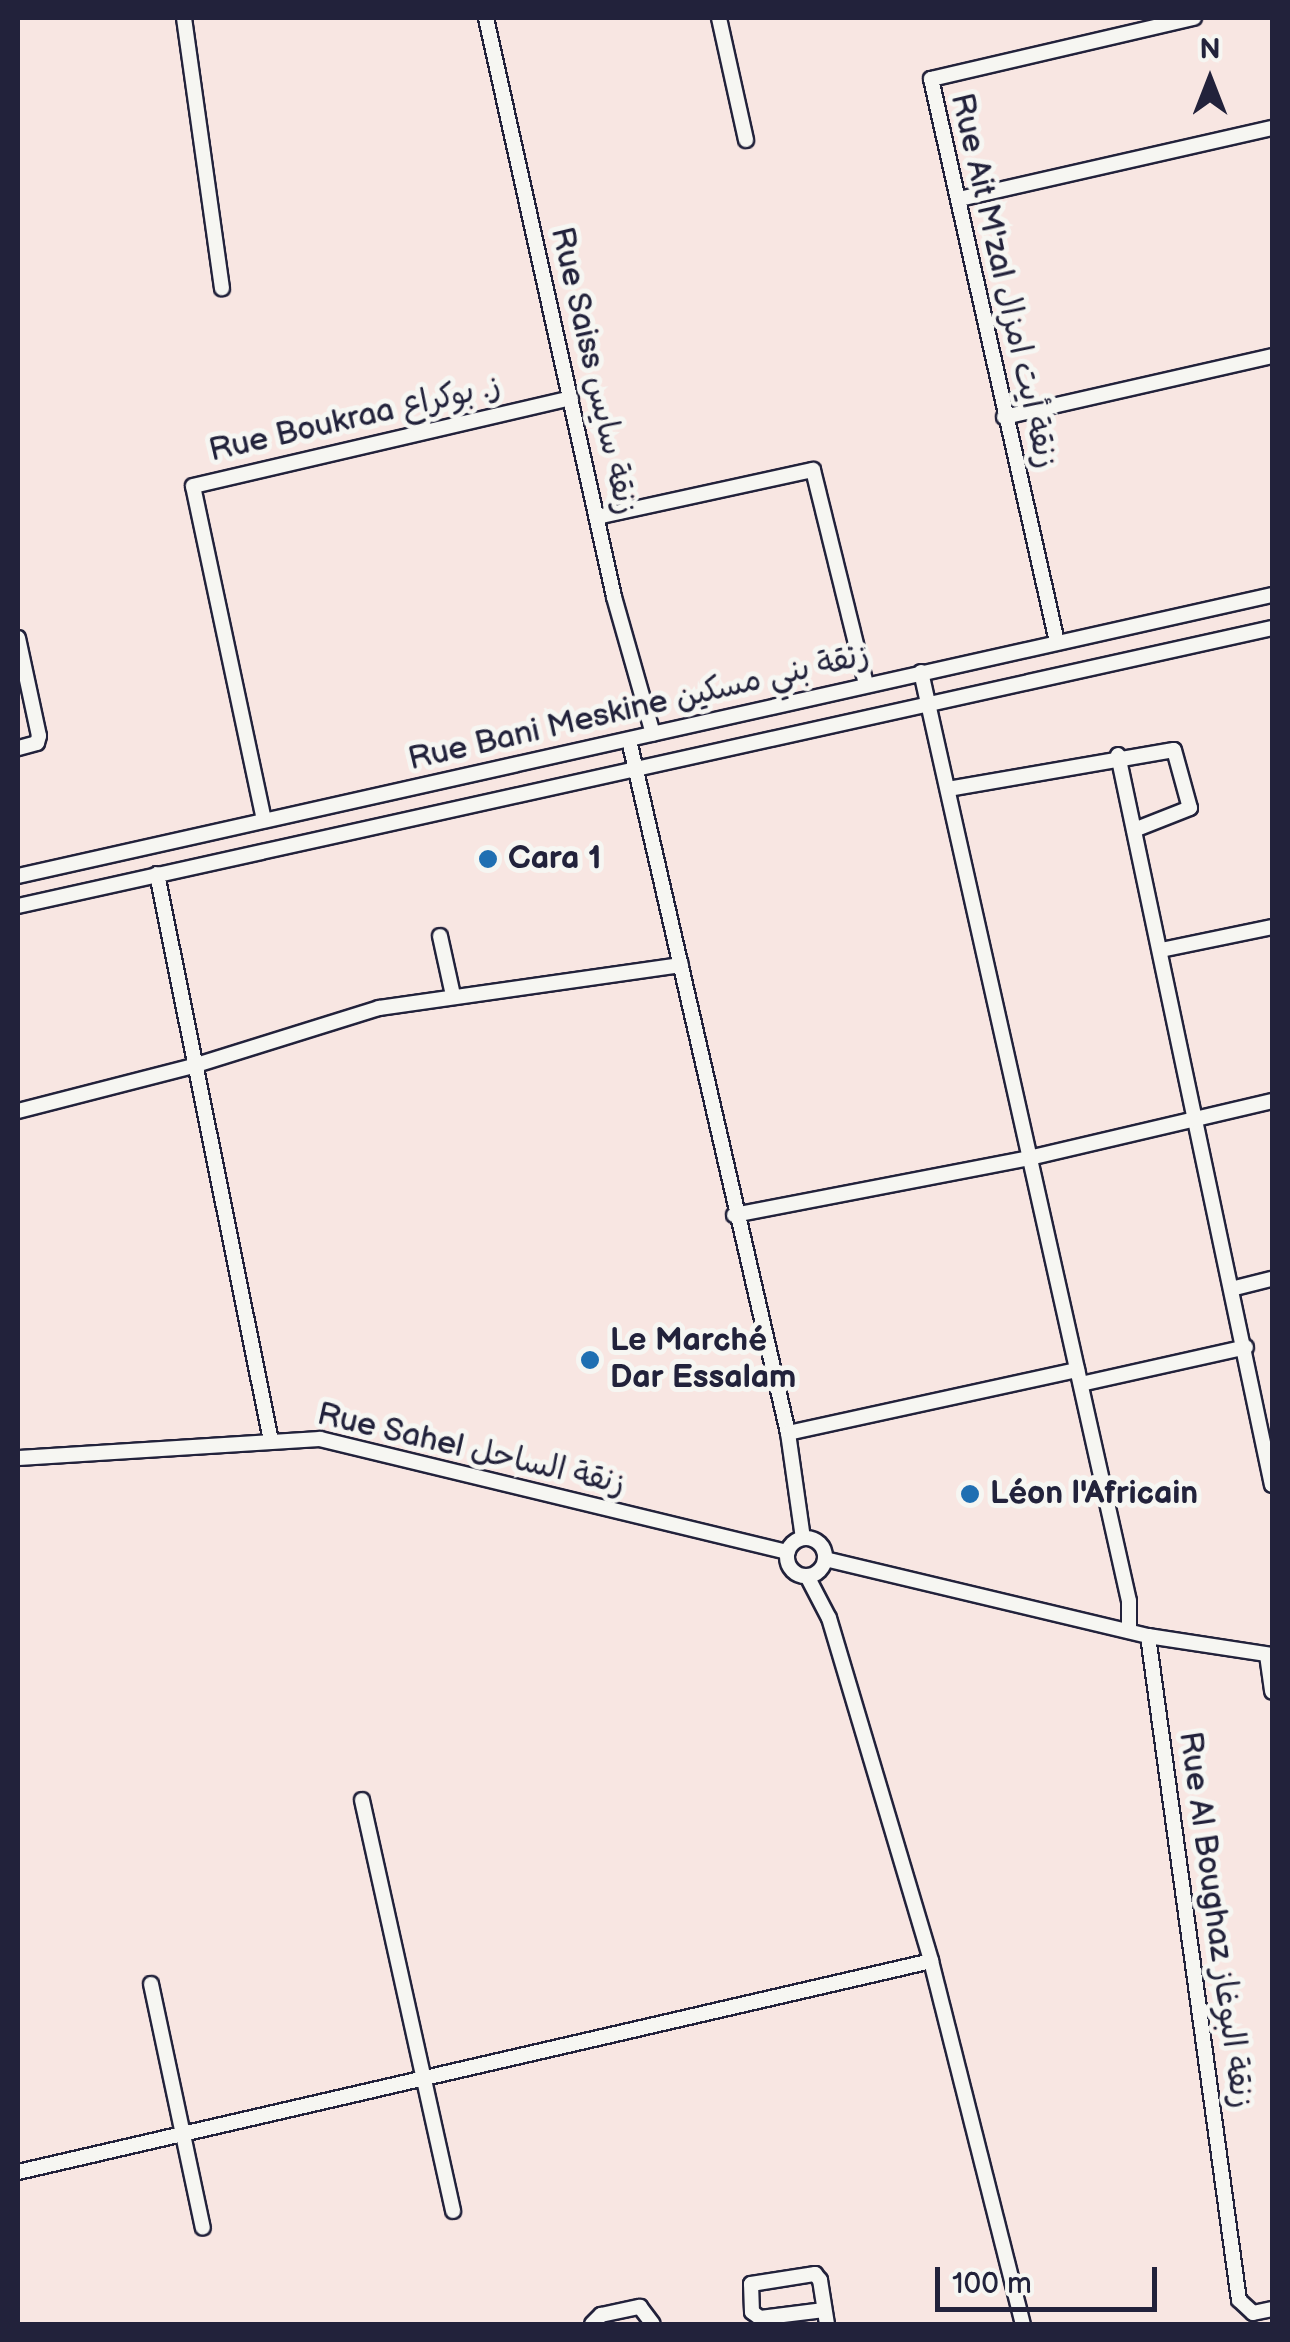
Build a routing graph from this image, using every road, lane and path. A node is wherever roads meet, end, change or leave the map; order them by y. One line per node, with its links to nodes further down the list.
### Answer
1 (184, 18): 8 (street)
2 (486, 18): 10 (street, Rue Saiss زنقة سايس)
3 (718, 18): 6 (street)
4 (1194, 18): 7 (street, Rue Ait M'zal زنقة أيت امزال)
5 (1272, 128): 7 (street)
6 (746, 140)
7 (958, 200): 11 (street, Rue Ait M'zal زنقة أيت امزال)
8 (222, 288)
9 (1272, 356): 11 (street)
10 (571, 398): 12 (street, Rue Saiss زنقة سايس); 27 (street, Rue Boukraa ز. بوكراع)
11 (1004, 417): 16 (street, Rue Ait M'zal زنقة أيت امزال)
12 (597, 516): 18 (street); 21 (street, Rue Saiss زنقة سايس)
13 (1272, 595): 16 (street, Rue Bani Meskine زنقة بني مسكين)
14 (1272, 628): 20 (street)
15 (18, 638): 19 (street)
16 (1057, 642): 17 (street, Rue Bani Meskine زنقة بني مسكين)
17 (922, 672): 18 (street, Rue Bani Meskine زنقة بني مسكين); 20 (street)
18 (866, 684): 21 (street, Rue Bani Meskine زنقة بني مسكين)
19 (23, 693): 23 (street)
20 (928, 700): 25 (street); 26 (street)
21 (653, 734): 22 (street, Rue Bani Meskine زنقة بني مسكين)
22 (629, 740): 25 (street); 27 (street, Rue Bani Meskine زنقة بني مسكين)
23 (18, 748)
24 (1118, 755): 26 (street); 28 (street); 28 (street)
25 (636, 770): 29 (street); 35 (street)
26 (948, 789): 41 (street)
27 (264, 820): 30 (street, Rue Bani Meskine زنقة بني مسكين)
28 (1134, 830): 34 (street)
29 (157, 874): 31 (street); 37 (street)
30 (18, 876)
31 (18, 906)
32 (1272, 926): 34 (street)
33 (440, 936): 36 (street)
34 (1162, 950): 40 (street)
35 (680, 965): 36 (street); 42 (street)
36 (453, 995): 37 (street)
37 (193, 1066): 39 (street); 48 (street)
38 (1272, 1100): 40 (street)
39 (18, 1111)
40 (1197, 1117): 41 (street); 44 (street)
41 (1030, 1158): 42 (street); 46 (street)
42 (734, 1215): 47 (street)
43 (1272, 1280): 44 (street)
44 (1236, 1288): 45 (street)
45 (1246, 1347): 46 (street); 50 (street)
46 (1079, 1377): 47 (street); 55 (street)
47 (788, 1433): 51 (street)
48 (270, 1441): 49 (street, Rue Sahel زنقة الساحل); 52 (street, Rue Sahel زنقة الساحل)
49 (18, 1458)
50 (1272, 1480)
51 (803, 1538): 52 (street); 53 (street)
52 (788, 1552): 54 (street)
53 (824, 1559): 54 (street); 55 (street)
54 (806, 1576): 60 (street)
55 (1129, 1630): 56 (street)
56 (1148, 1636): 57 (street); 67 (street, Rue Al Boughaz زنقة البوغاز)
57 (1270, 1655): 58 (street)
58 (1272, 1692)
59 (362, 1800): 62 (street)
60 (931, 1961): 62 (street); 71 (street)
61 (151, 1984): 63 (street)
62 (423, 2074): 63 (street); 65 (street)
63 (183, 2133): 64 (street); 66 (street)
64 (18, 2172)
65 (454, 2211)
66 (203, 2228)
67 (1272, 2309)
68 (826, 2317): 68 (street)
69 (592, 2324): 70 (street)
70 (653, 2324)
71 (1023, 2324)

